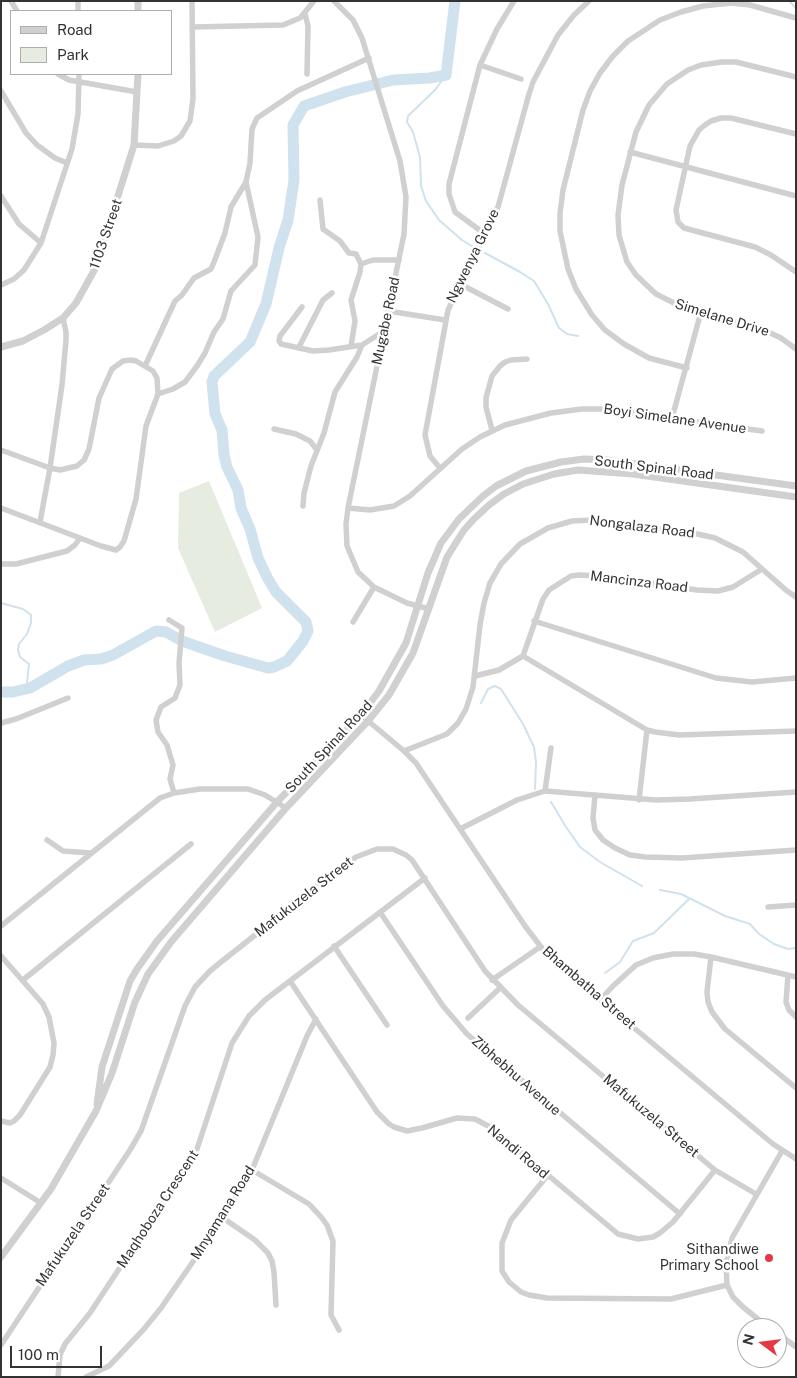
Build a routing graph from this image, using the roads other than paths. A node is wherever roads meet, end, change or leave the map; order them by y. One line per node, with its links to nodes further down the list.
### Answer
1 (192, 1): 9 (street)
2 (314, 1): 7 (street)
3 (334, 1): 10 (street, Mugabe Road)
4 (514, 1): 11 (street)
5 (589, 1): 30 (street, Ngwenya Grove)
6 (731, 2): 8 (street); 52 (street)
7 (305, 14): 9 (street); 12 (street)
8 (796, 18)
9 (193, 27): 22 (street)
10 (369, 58): 26 (street); 32 (street, Mugabe Road)
11 (480, 65): 17 (street); 30 (street)
12 (308, 74)
13 (60, 75): 18 (street)
14 (79, 75): 18 (street)
15 (138, 75): 20 (street, 1103 Street)
16 (796, 77): 23 (street, Simelane Drive)
17 (521, 79)
18 (79, 82): 20 (street); 24 (street)
19 (1, 92): 24 (street)
20 (138, 92): 22 (street, 1103 Street)
21 (796, 134): 25 (street)
22 (134, 144): 42 (street, 1103 Street)
23 (630, 152): 25 (street); 41 (street, Simelane Drive)
24 (67, 163): 31 (street)
25 (686, 165): 28 (street); 34 (street)
26 (246, 182): 51 (street); 53 (street)
27 (1, 196): 31 (street)
28 (796, 196)
29 (320, 200): 33 (street)
30 (485, 234): 35 (street, Ngwenya Grove)
31 (41, 243): 36 (street)
32 (399, 260): 33 (street); 40 (street, Mugabe Road)
33 (361, 264): 46 (street)
34 (796, 272)
35 (460, 284): 39 (street); 43 (street, Ngwenya Grove)
36 (1, 285)
37 (332, 293): 49 (street)
38 (302, 306): 49 (street)
39 (508, 309)
40 (388, 311): 43 (street); 44 (street, Mugabe Road)
41 (701, 312): 45 (street, Simelane Drive); 52 (street)
42 (62, 318): 48 (street, 1103 Street); 60 (street)
43 (445, 320): 61 (street, Ngwenya Grove)
44 (384, 332): 47 (street); 66 (street, Mugabe Road)
45 (795, 345)
46 (351, 346): 47 (street); 49 (street)
47 (362, 346): 59 (street)
48 (1, 347)
49 (299, 347)
50 (527, 359): 56 (street)
51 (145, 366): 53 (street); 60 (street)
52 (687, 368): 54 (street)
53 (158, 394): 68 (street)
54 (672, 418): 56 (street, Boyi Simelane Avenue); 57 (street, Boyi Simelane Avenue)
55 (274, 429): 59 (street)
56 (492, 430): 61 (street, Boyi Simelane Avenue)
57 (762, 431)
58 (1, 450): 60 (street)
59 (317, 450): 64 (street)
60 (50, 468): 67 (street)
61 (440, 468): 66 (street, Boyi Simelane Avenue)
62 (796, 486): 73 (street, South Spinal Road)
63 (796, 497): 74 (street, South Spinal Road)
64 (303, 506)
65 (1, 508): 67 (street)
66 (348, 508): 71 (street, Mugabe Road)
67 (40, 522): 68 (street)
68 (80, 538): 69 (street)
69 (1, 564)
70 (762, 569): 72 (street, Nongalaza Road); 76 (street, Mancinza Road); 79 (street, Nongalaza Road)
71 (374, 587): 73 (street, Mugabe Road); 77 (street)
72 (796, 597)
73 (418, 606): 74 (street, Mugabe Road); 82 (street, South Spinal Road)
74 (429, 608): 83 (street, South Spinal Road)
75 (169, 620): 91 (street)
76 (534, 621): 78 (street, Mancinza Road); 80 (street)
77 (353, 622)
78 (523, 656): 79 (street); 85 (street)
79 (475, 676): 88 (street, Nongalaza Road)
80 (796, 678)
81 (68, 698): 84 (street)
82 (361, 715): 83 (street, Bhambatha Street); 94 (street, South Spinal Road)
83 (368, 721): 88 (street, Bhambatha Street); 95 (street, South Spinal Road)
84 (1, 723)
85 (648, 730): 86 (street); 93 (street)
86 (796, 731)
87 (552, 748): 89 (street)
88 (404, 751): 96 (street, Bhambatha Street)
89 (545, 791): 92 (street); 96 (street)
90 (796, 792): 93 (street)
91 (174, 793): 94 (street); 100 (street)
92 (596, 795): 93 (street); 99 (street)
93 (639, 800)
94 (277, 802): 95 (street); 122 (street, South Spinal Road)
95 (286, 808): 122 (street, South Spinal Road)
96 (460, 829): 107 (street, Bhambatha Street)
97 (47, 840): 100 (street)
98 (191, 844): 112 (street)
99 (796, 850)
100 (91, 853): 105 (street)
101 (424, 878): 104 (street, Maqhoboza Crescent); 113 (street, Mafukuzela Street); 139 (street, Mafukuzela Street)
102 (796, 905): 103 (street)
103 (768, 907)
104 (380, 912): 106 (street, Maqhoboza Crescent); 132 (street, Zibhebhu Avenue)
105 (1, 926)
106 (334, 946): 114 (street, Maqhoboza Crescent); 120 (street)
107 (540, 947): 113 (street); 116 (street, Bhambatha Street)
108 (1, 956): 112 (street)
109 (711, 957): 110 (street); 116 (street); 121 (street)
110 (788, 975): 111 (street); 117 (street)
111 (796, 977)
112 (23, 980): 123 (street)
113 (492, 980): 115 (street, Mafukuzela Street)
114 (290, 981): 119 (street, Nandi Road); 140 (street, Maqhoboza Crescent)
115 (500, 988): 118 (street); 127 (street, Mafukuzela Street)
116 (600, 1000): 124 (street, Bhambatha Street)
117 (796, 1017)
118 (468, 1018)
119 (316, 1019): 126 (street, Mnyamana Road); 128 (street, Nandi Road)
120 (387, 1025)
121 (796, 1088)
122 (96, 1111): 131 (street, South Spinal Road)
123 (1, 1120)
124 (782, 1150): 125 (street, Bhambatha Street); 130 (street)
125 (796, 1159)
126 (252, 1170): 133 (street, Mnyamana Road); 138 (street)
127 (715, 1170): 130 (street, Mafukuzela Street); 132 (street, Nandi Road)
128 (547, 1176): 132 (street, Nandi Road); 135 (street)
129 (1, 1178): 131 (street)
130 (756, 1194): 135 (street)
131 (41, 1203): 134 (street, South Spinal Road)
132 (680, 1214)
133 (223, 1218): 136 (street); 141 (street, Mnyamana Road)
134 (1, 1257)
135 (727, 1284): 137 (street)
136 (276, 1305)
137 (757, 1318)
138 (339, 1330)
139 (1, 1345)
140 (58, 1377)
141 (86, 1377)

